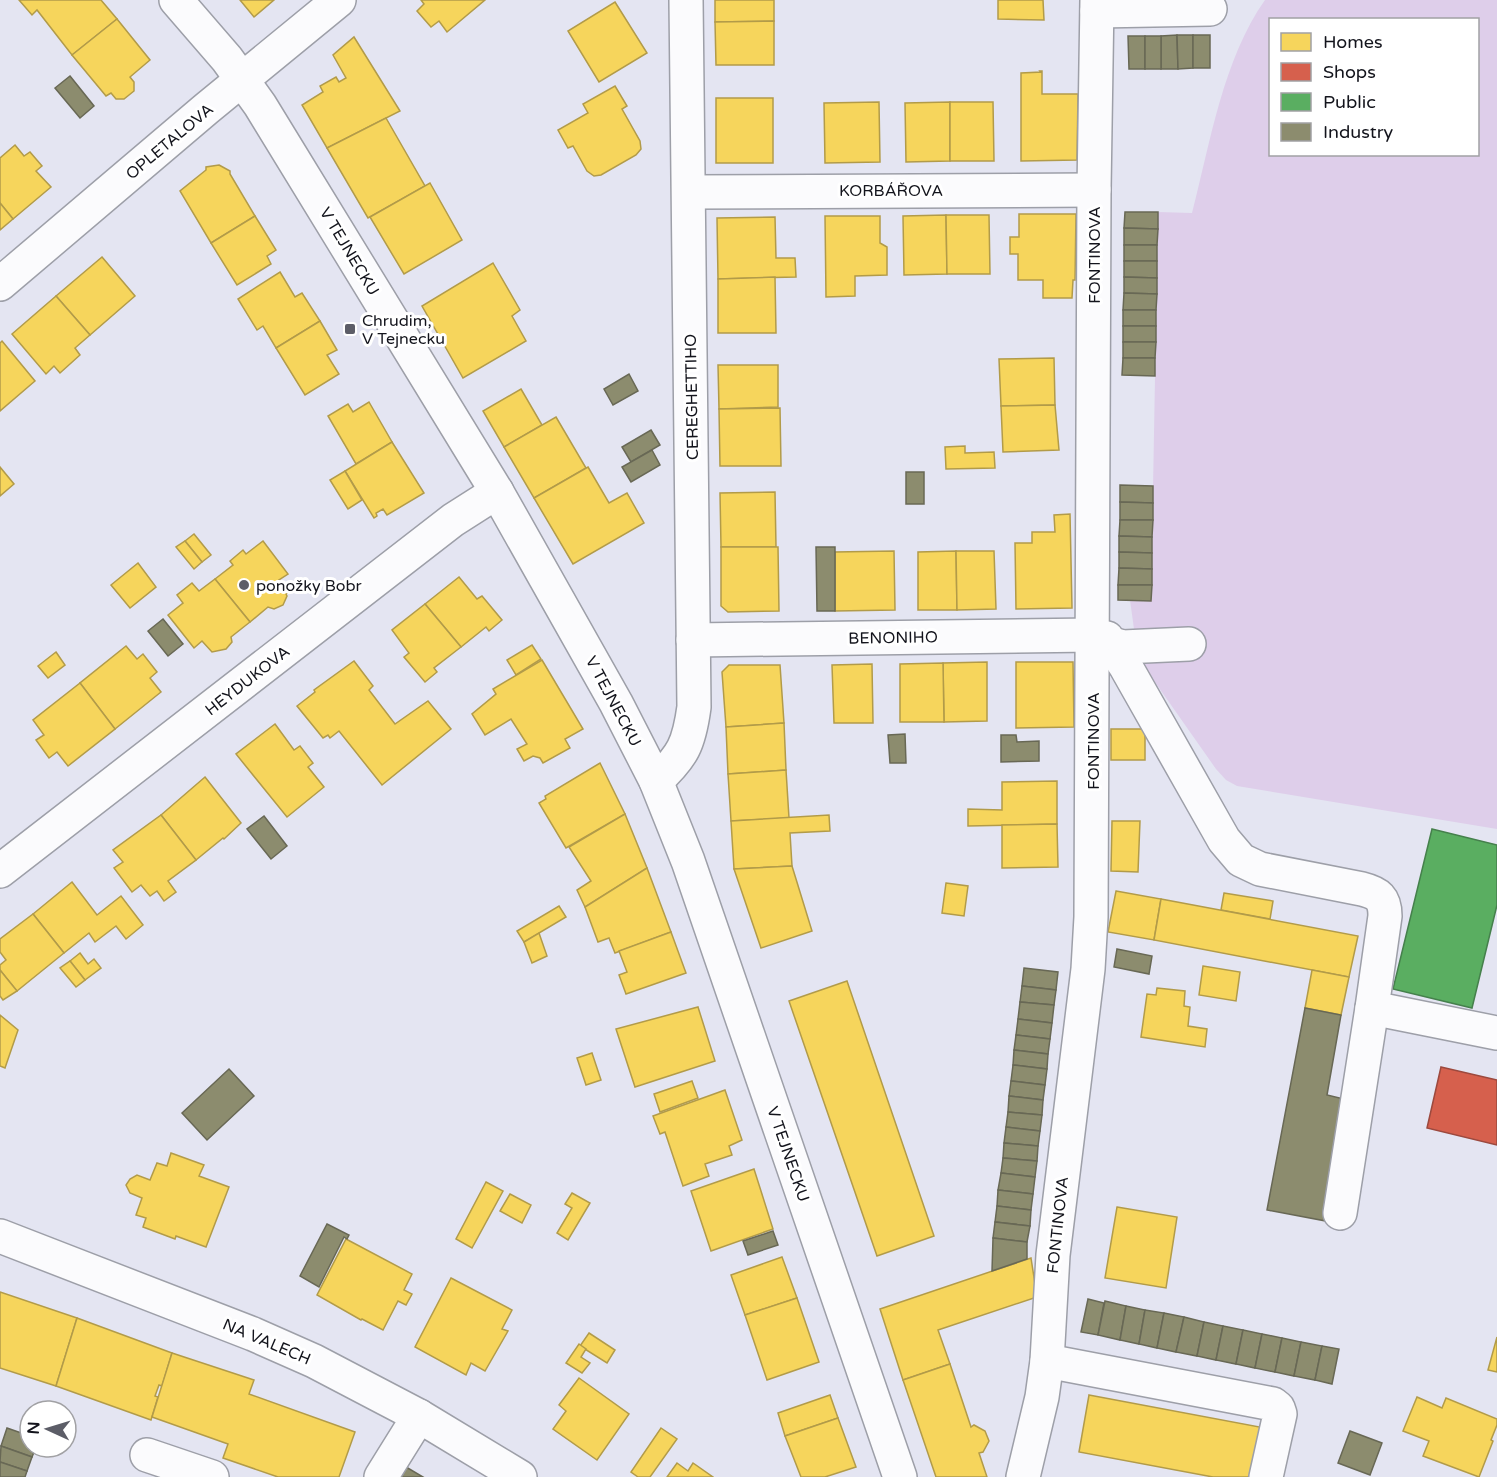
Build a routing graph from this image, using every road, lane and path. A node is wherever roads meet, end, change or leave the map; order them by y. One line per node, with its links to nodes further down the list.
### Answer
1 (176, 0): 6 (street, V TEJNECKU)
2 (339, 0): 6 (street, OPLETALOVA)
3 (686, 0): 8 (street, CEREGHETTIHO)
4 (1097, 5): 5 (street); 7 (street, FONTINOVA)
5 (1210, 9)
6 (242, 79): 9 (street, OPLETALOVA); 10 (street, V TEJNECKU)
7 (1094, 190): 8 (street, KORBÁŘOVA); 11 (street, FONTINOVA)
8 (688, 192): 12 (street, CEREGHETTIHO)
9 (0, 284)
10 (497, 492): 14 (street, V TEJNECKU); 15 (street, HEYDUKOVA)
11 (1103, 639): 12 (street, BENONIHO); 13 (street, BENONIHO); 16 (street); 20 (street, FONTINOVA)
12 (693, 640): 14 (street, CEREGHETTIHO)
13 (1189, 644)
14 (656, 781): 26 (street, V TEJNECKU)
15 (0, 872)
16 (1372, 1008): 17 (street); 18 (street)
17 (1497, 1033)
18 (1340, 1213)
19 (0, 1236): 21 (street, NA VALECH)
20 (1047, 1361): 27 (street, FONTINOVA); 28 (street)
21 (419, 1416): 24 (street); 25 (street, NA VALECH)
22 (147, 1455): 23 (street)
23 (212, 1477)
24 (381, 1477)
25 (520, 1477)
26 (900, 1477)
27 (1023, 1477)
28 (1266, 1477)

